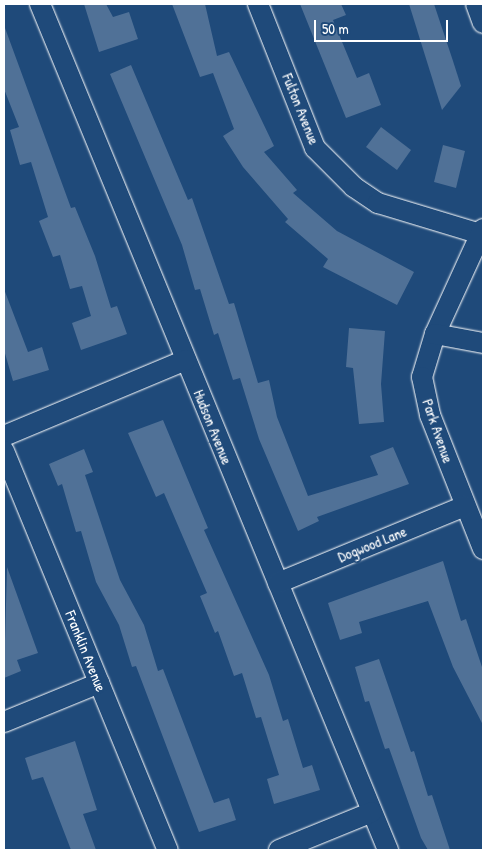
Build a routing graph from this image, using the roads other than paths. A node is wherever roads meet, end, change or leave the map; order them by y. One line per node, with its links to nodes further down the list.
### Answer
1 (40, 4): 8 (street, Hudson Avenue)
2 (258, 4): 5 (street, Fulton Avenue)
3 (476, 4): 4 (street)
4 (483, 22)
5 (482, 231): 6 (street, Park Avenue)
6 (435, 334): 7 (street); 11 (street, Park Avenue)
7 (483, 343)
8 (186, 360): 9 (street); 13 (street, Hudson Avenue)
9 (4, 436)
10 (4, 451): 14 (street, Franklin Avenue)
11 (466, 506): 12 (street, Park Avenue); 13 (street, Dogwood Lane)
12 (483, 549)
13 (278, 583): 16 (street, Hudson Avenue)
14 (99, 683): 15 (street); 17 (street, Franklin Avenue)
15 (4, 722)
16 (372, 812): 18 (street); 19 (street, Hudson Avenue)
17 (168, 850)
18 (279, 850)
19 (388, 850)

